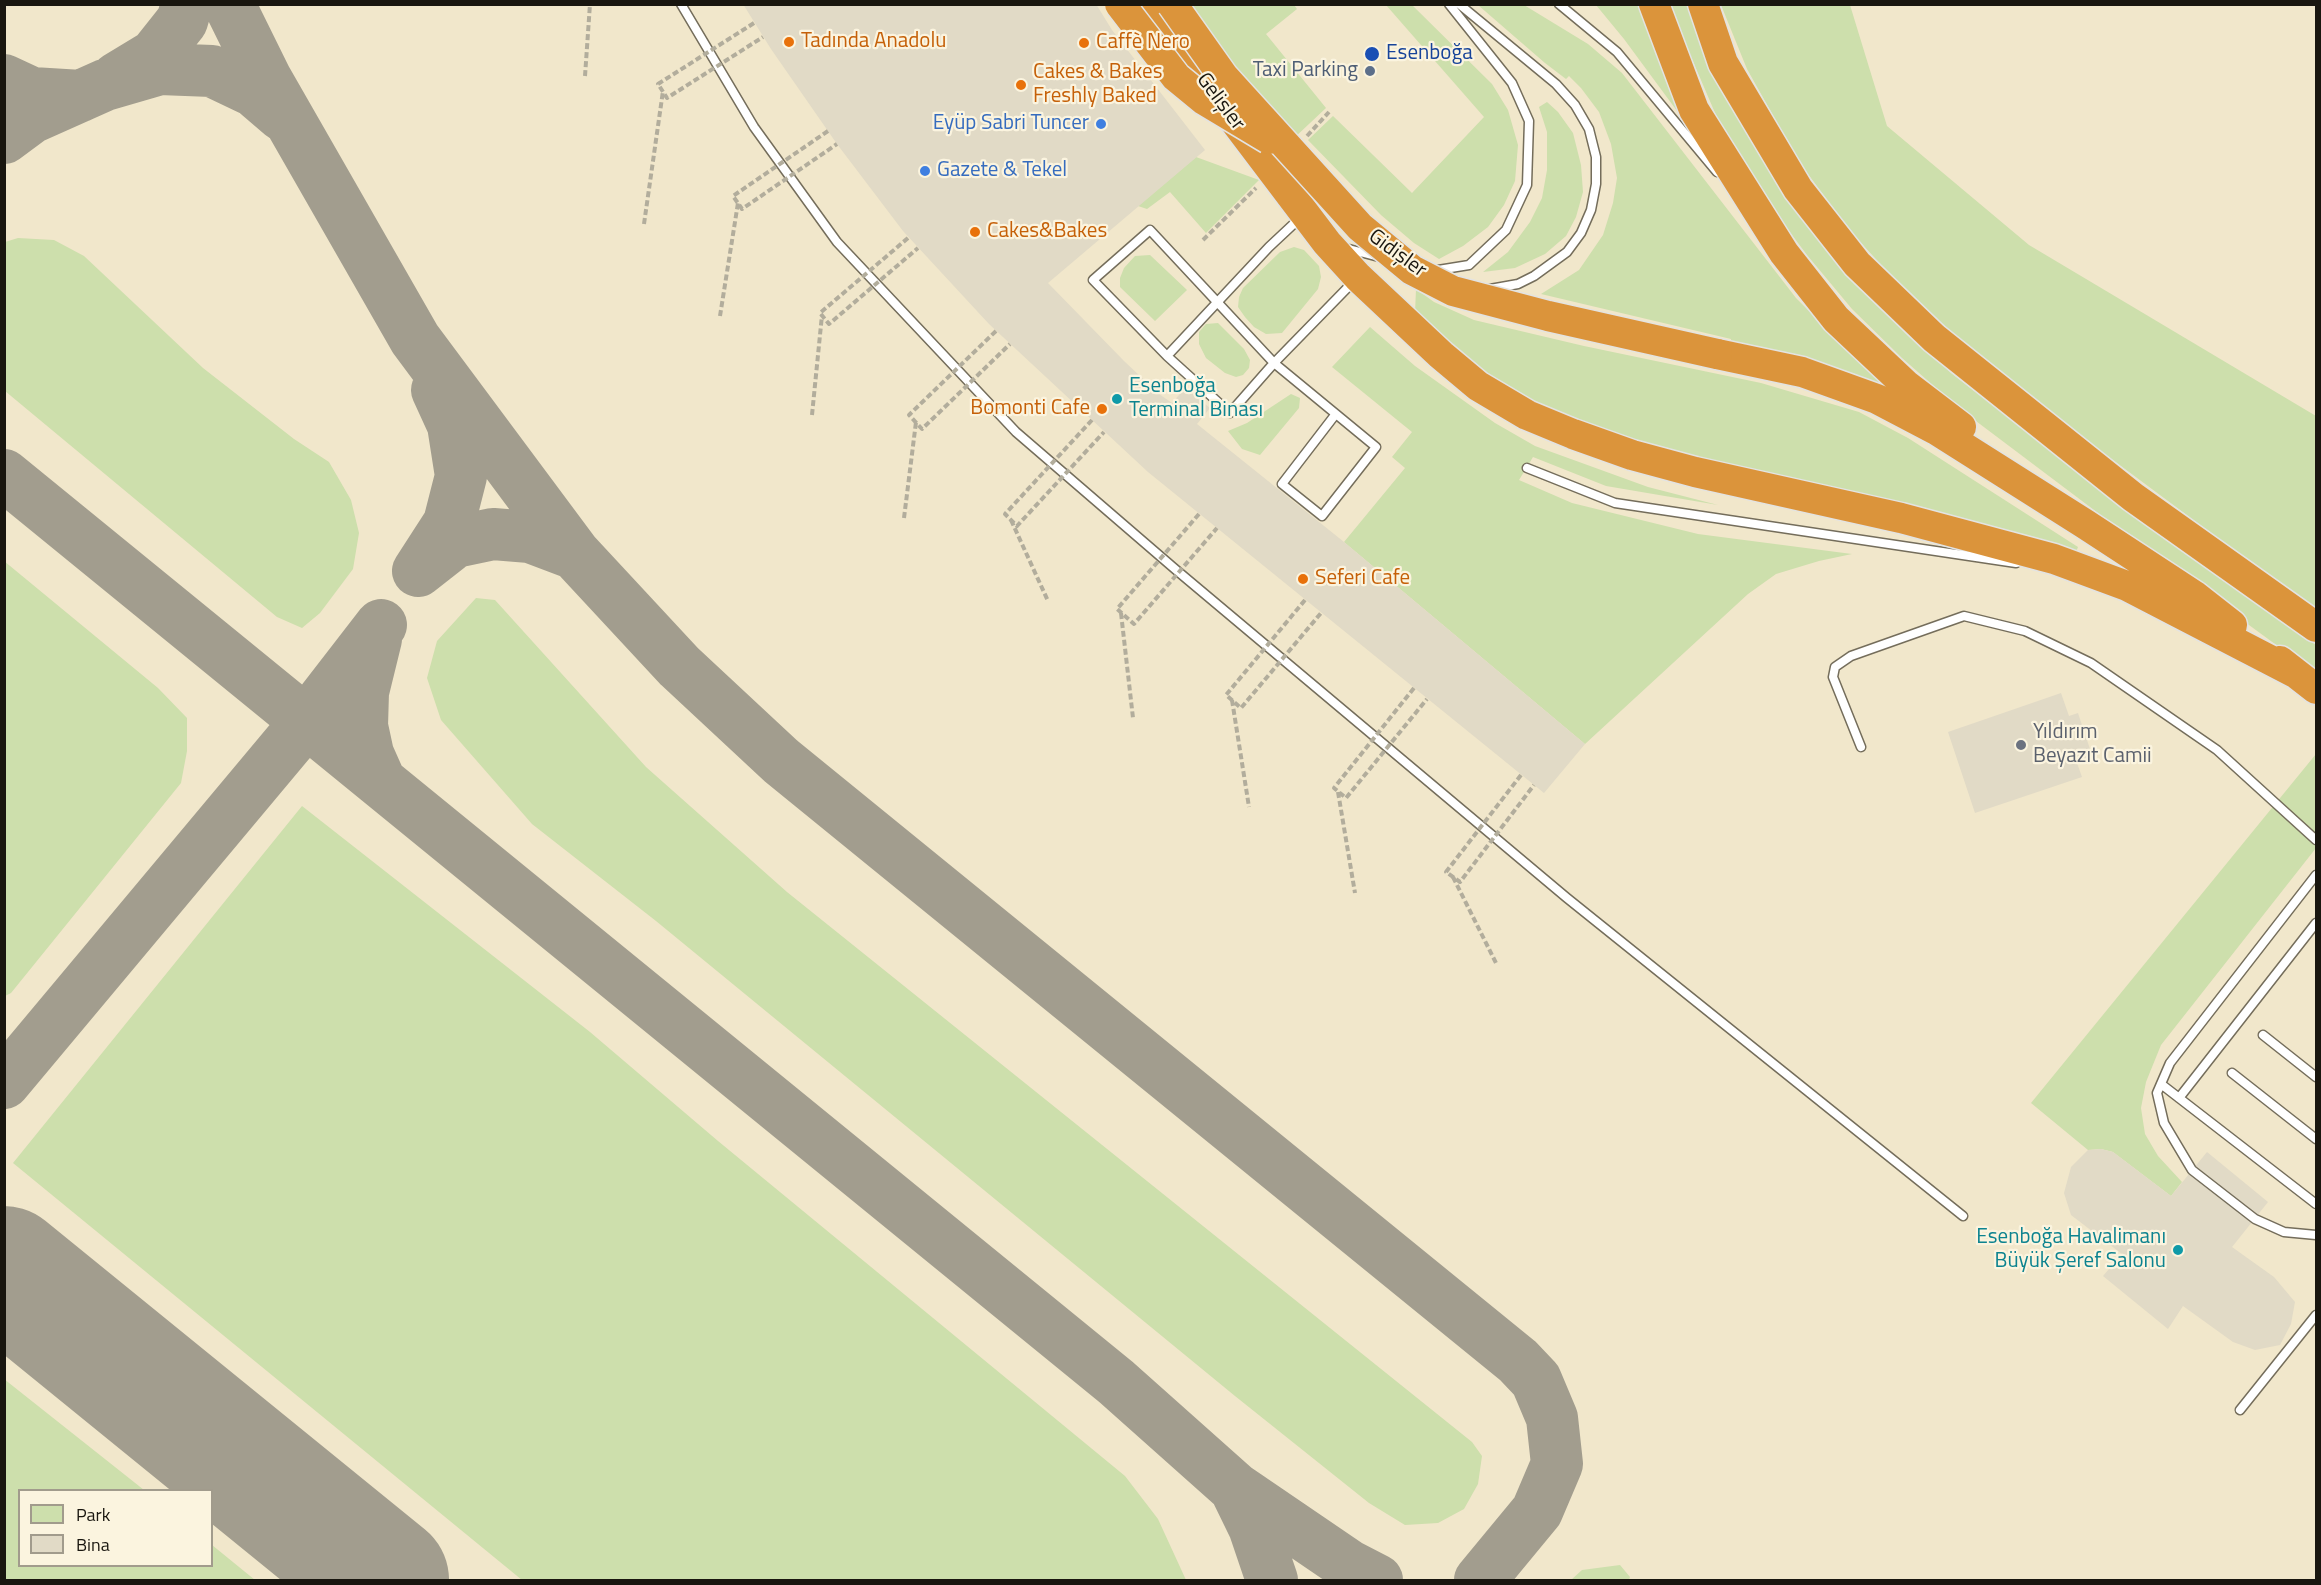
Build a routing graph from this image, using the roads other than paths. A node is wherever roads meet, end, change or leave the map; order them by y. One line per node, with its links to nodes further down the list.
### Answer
1 (681, 4): 40 (lane)
2 (1120, 4): 11 (highway, bridge)
3 (1146, 4): 13 (highway, Gelişler)
4 (1172, 4): 11 (highway, Gidişler, bridge)
5 (1449, 4): 14 (lane)
6 (1459, 4): 17 (lane)
7 (1559, 4): 10 (lane)
8 (1654, 4): 15 (highway)
9 (1703, 4): 27 (highway)
10 (1724, 180)
11 (1320, 181): 17 (highway, Gidişler, bridge)
12 (1739, 198): 15 (lane)
13 (1304, 213): 14 (highway, Gelişler); 18 (lane)
14 (1327, 243): 16 (highway, Gelişler)
15 (1784, 254): 23 (highway)
16 (1358, 277): 20 (lane); 26 (highway, Gelişler)
17 (1453, 291): 23 (highway, Gidişler, bridge)
18 (1216, 302): 19 (lane); 19 (lane); 20 (lane)
19 (1167, 356): 20 (lane)
20 (1274, 363): 21 (lane)
21 (1335, 415): 21 (lane)
22 (1527, 468): 24 (lane)
23 (2085, 524): 28 (highway)
24 (2025, 565)
25 (2059, 572): 26 (lane)
26 (2127, 586): 28 (highway, Gelişler)
27 (2316, 627)
28 (2306, 681)
29 (1861, 747): 30 (lane)
30 (2316, 840)
31 (2316, 875): 36 (lane)
32 (2316, 923): 37 (lane)
33 (2263, 1035): 35 (lane)
34 (2232, 1073): 38 (lane)
35 (2316, 1077)
36 (2161, 1083): 37 (lane); 41 (lane)
37 (2179, 1098): 39 (lane)
38 (2316, 1139)
39 (2316, 1204)
40 (1963, 1216)
41 (2316, 1235)
42 (2316, 1315): 43 (lane)
43 (2240, 1410)

